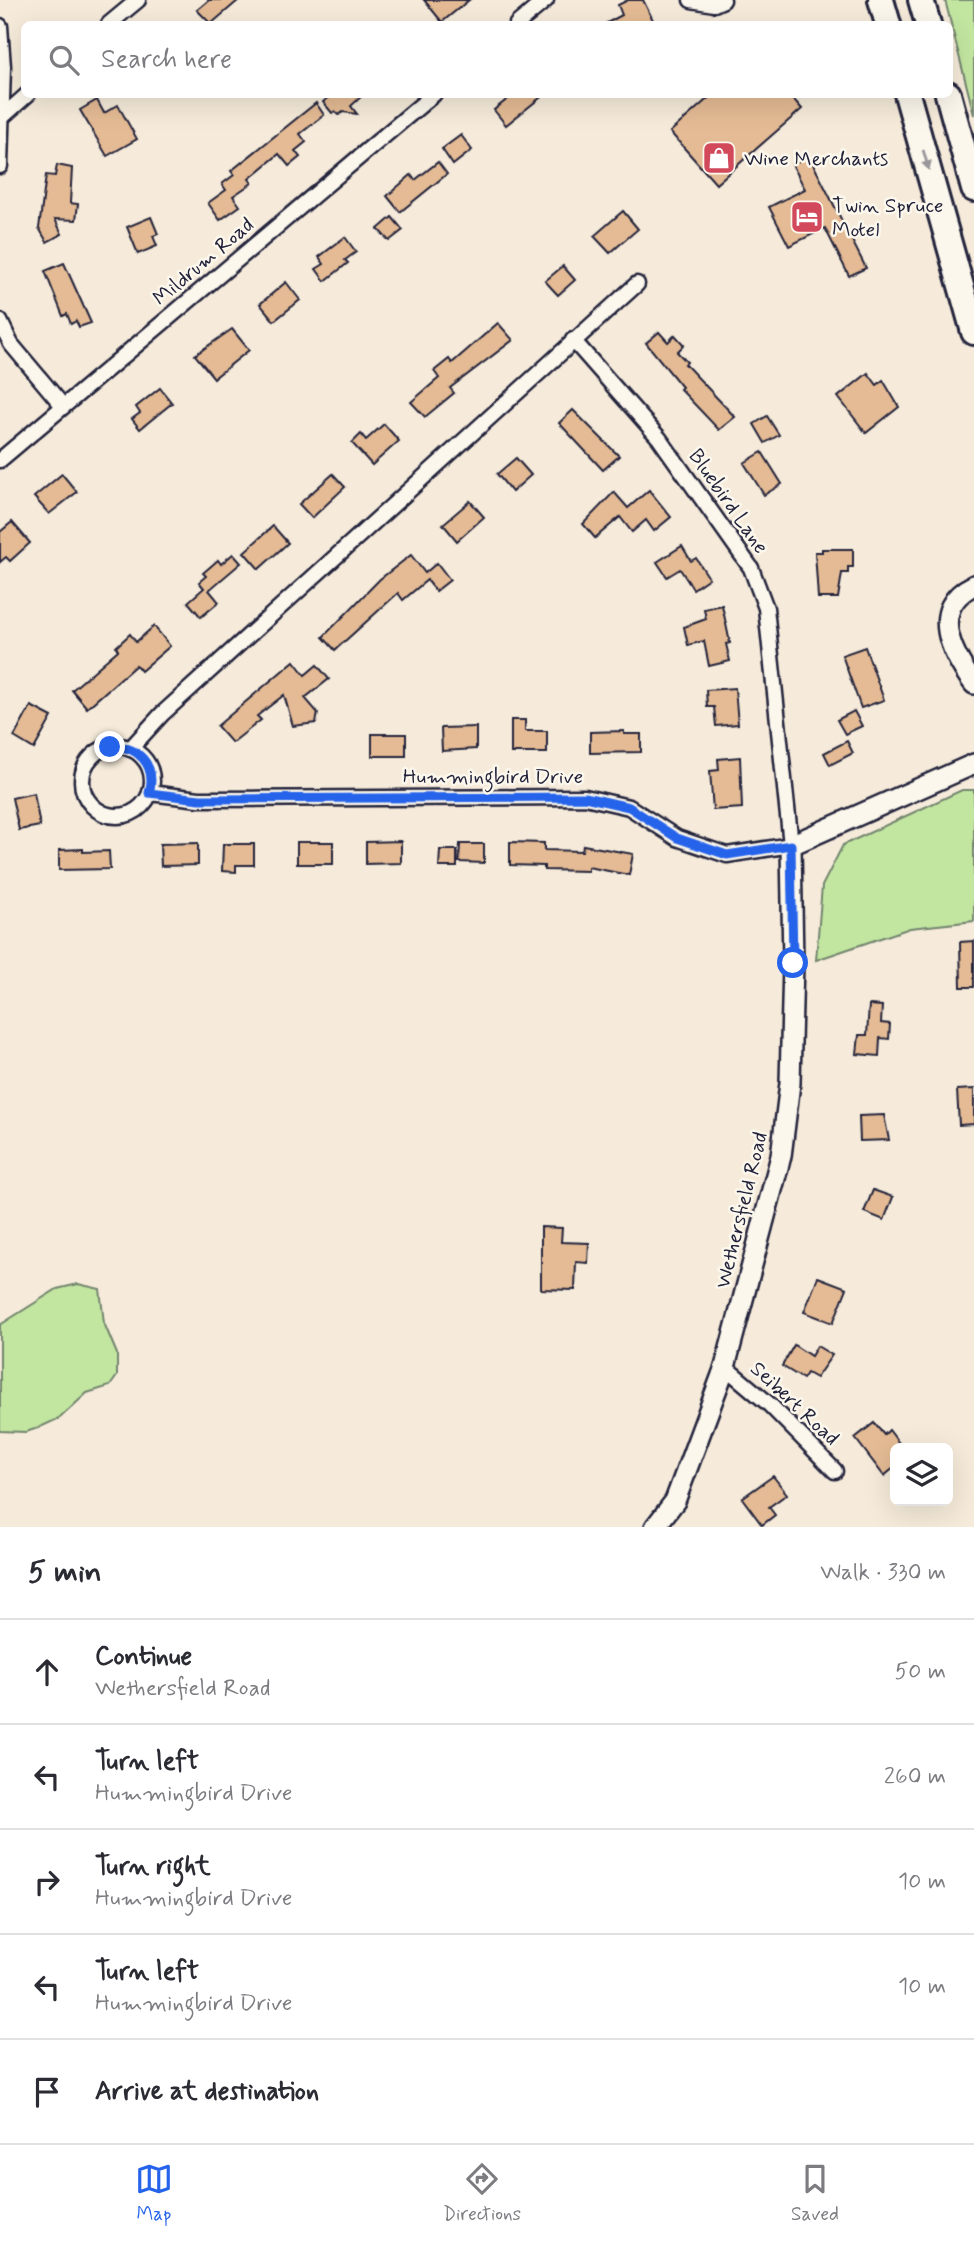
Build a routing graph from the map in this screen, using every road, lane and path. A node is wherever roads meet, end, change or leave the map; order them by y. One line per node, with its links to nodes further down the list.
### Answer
1 (138, 0): 7 (street)
2 (546, 0): 8 (street)
3 (691, 0): 4 (street)
4 (723, 0)
5 (881, 0): 9 (highway)
6 (922, 0): 10 (highway)
7 (113, 21)
8 (521, 21)
9 (887, 21)
10 (927, 21)
11 (0, 26): 16 (street)
12 (23, 98): 16 (street)
13 (429, 98): 23 (street, Mildrum Road)
14 (908, 98): 21 (highway, one-way to 21)
15 (949, 98): 18 (highway)
16 (2, 117): 17 (street)
17 (0, 166)
18 (974, 189)
19 (637, 284): 22 (street)
20 (0, 321): 23 (street)
21 (974, 332)
22 (573, 340): 27 (street); 30 (street, Bluebird Lane)
23 (63, 406): 24 (street, Mildrum Road)
24 (0, 460)
25 (974, 585): 26 (street)
26 (974, 684)
27 (130, 749): 29 (street); 29 (street)
28 (974, 764): 30 (street, Hummingbird Drive)
29 (149, 793): 30 (street, Hummingbird Drive)
30 (791, 845): 31 (street, Wethersfield Road)
31 (725, 1367): 32 (street, Seibert Road); 33 (street, Wethersfield Road)
32 (835, 1471)
33 (655, 1527)

